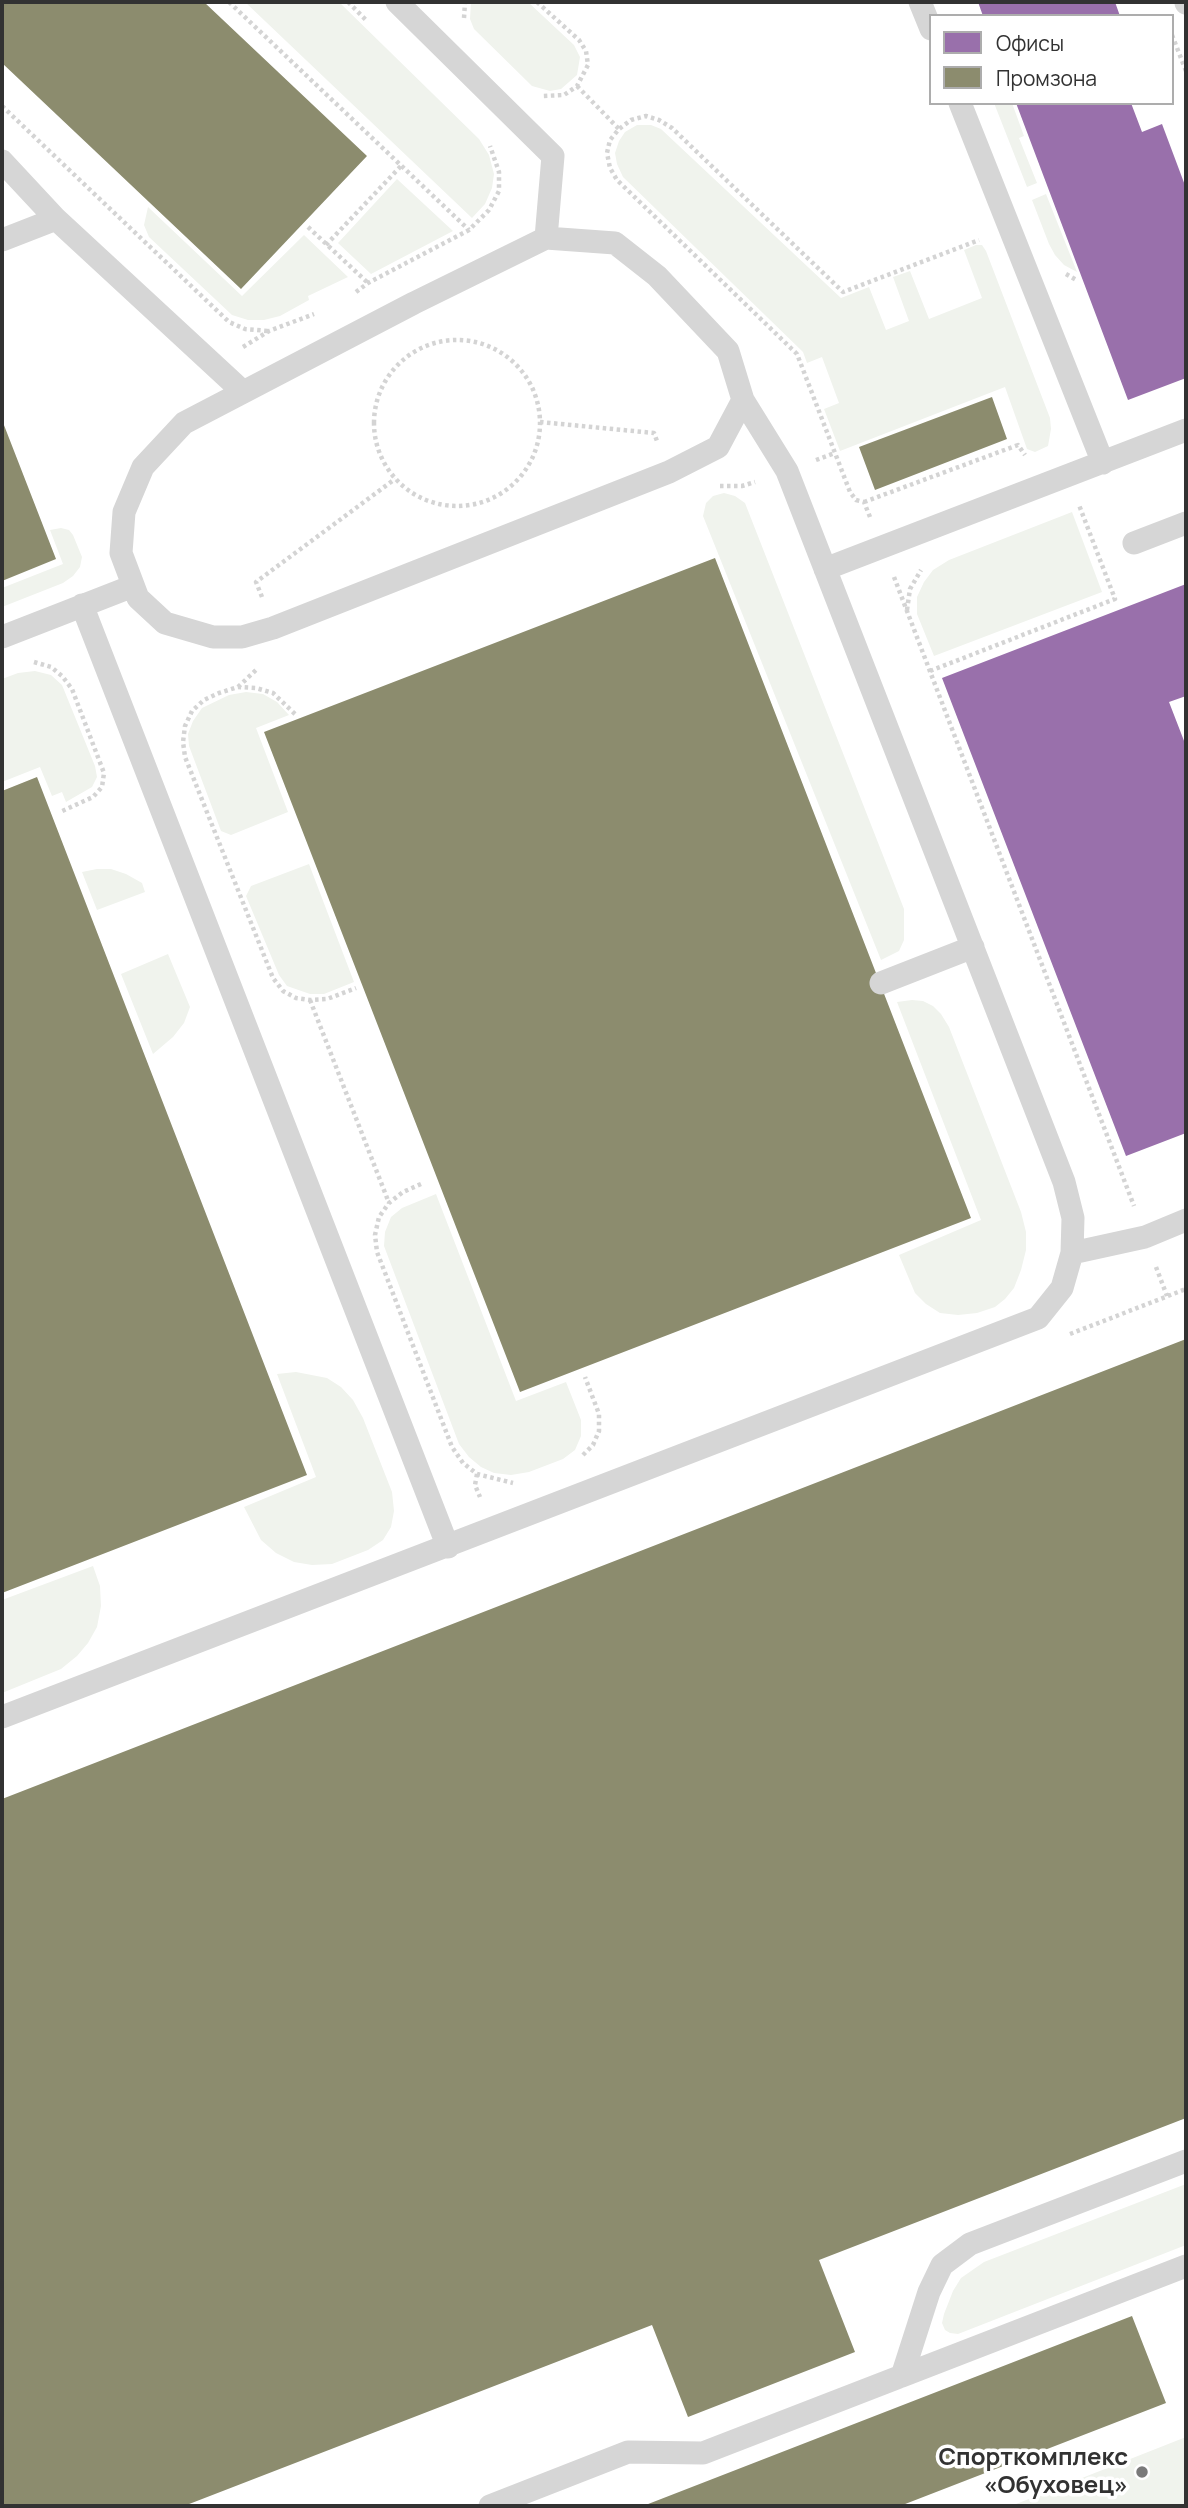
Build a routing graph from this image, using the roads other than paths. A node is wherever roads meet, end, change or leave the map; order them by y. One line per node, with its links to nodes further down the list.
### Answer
1 (397, 2): 7 (lane)
2 (920, 2): 3 (lane)
3 (929, 24)
4 (961, 105): 12 (lane)
5 (2, 161): 6 (lane)
6 (56, 219): 8 (lane); 9 (lane)
7 (546, 238): 9 (lane); 10 (lane)
8 (2, 240)
9 (242, 391): 16 (lane)
10 (743, 400): 15 (lane); 16 (lane)
11 (1186, 430): 12 (lane)
12 (1103, 463): 15 (lane)
13 (1186, 523): 14 (lane)
14 (1134, 543)
15 (825, 569): 19 (lane)
16 (133, 586): 17 (lane)
17 (82, 605): 18 (lane); 23 (lane)
18 (2, 636)
19 (973, 947): 20 (lane); 22 (lane)
20 (881, 984)
21 (1186, 1220): 22 (lane)
22 (1072, 1253): 23 (lane)
23 (448, 1547): 24 (lane)
24 (2, 1717)
25 (1186, 2161): 27 (lane)
26 (1186, 2266): 27 (lane)
27 (902, 2376): 28 (lane)
28 (490, 2506)

